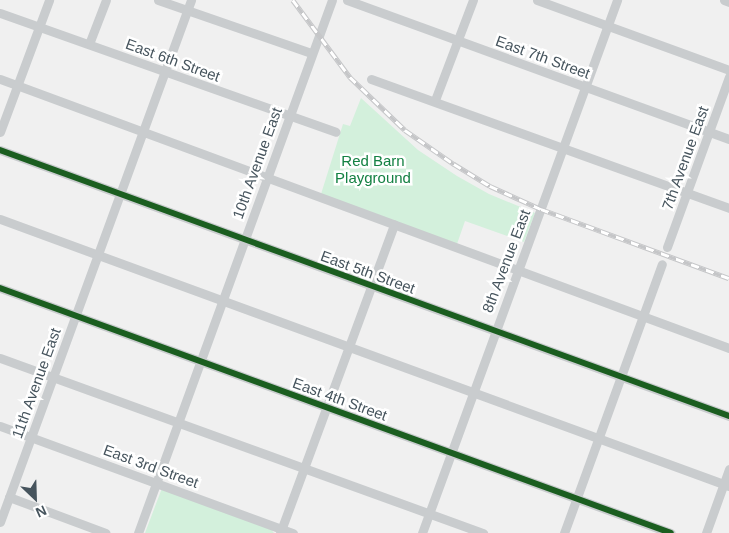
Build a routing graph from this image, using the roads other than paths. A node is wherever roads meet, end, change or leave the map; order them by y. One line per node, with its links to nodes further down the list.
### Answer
1 (49, 0): 14 (street)
2 (106, 0): 17 (street)
3 (158, 0): 12 (street)
4 (191, 0): 12 (street, 11th Avenue East)
5 (332, 0): 18 (street, 10th Avenue East)
6 (347, 0): 16 (street, East 7th Street)
7 (473, 0): 16 (street)
8 (537, 0): 15 (street)
9 (617, 0): 15 (street, 8th Avenue East)
10 (724, 0): 11 (street)
11 (729, 2)
12 (187, 11): 18 (street); 20 (street, 11th Avenue East)
13 (0, 13): 14 (street, East 6th Street)
14 (39, 25): 17 (street, East 6th Street); 24 (street)
15 (607, 26): 19 (street); 25 (street, 8th Avenue East)
16 (458, 41): 25 (street, East 7th Street); 26 (street)
17 (89, 44): 20 (street, East 6th Street)
18 (311, 53): 27 (street, 10th Avenue East)
19 (729, 70)
20 (166, 72): 27 (street, East 6th Street); 31 (street, 11th Avenue East)
21 (729, 77): 30 (street, 7th Avenue East)
22 (0, 79): 24 (street)
23 (371, 79): 26 (street)
24 (18, 86): 28 (street); 31 (street)
25 (584, 86): 30 (street, East 7th Street); 33 (street, 8th Avenue East)
26 (435, 100): 33 (street)
27 (288, 117): 29 (street, East 6th Street); 35 (street, 10th Avenue East)
28 (0, 132)
29 (336, 132)
30 (709, 132): 32 (street, East 7th Street); 37 (street, 7th Avenue East)
31 (144, 134): 35 (street); 36 (street, 11th Avenue East)
32 (729, 140)
33 (565, 147): 37 (street); 45 (street, 8th Avenue East)
34 (0, 150): 36 (street, East 5th Street)
35 (267, 178): 40 (street); 41 (street, 10th Avenue East)
36 (120, 193): 41 (street, East 5th Street); 43 (street, 11th Avenue East)
37 (688, 193): 38 (street); 42 (street, 7th Avenue East)
38 (729, 208)
39 (0, 219): 43 (street)
40 (394, 224): 45 (street); 46 (street)
41 (244, 239): 46 (street, East 5th Street); 48 (street, 10th Avenue East)
42 (667, 247)
43 (98, 254): 48 (street); 49 (street, 11th Avenue East)
44 (662, 264): 50 (street)
45 (517, 270): 50 (street); 51 (street, 8th Avenue East)
46 (372, 287): 51 (street, East 5th Street); 52 (street)
47 (0, 288): 49 (street, East 4th Street)
48 (223, 299): 52 (street); 55 (street, 10th Avenue East)
49 (76, 316): 55 (street, East 4th Street); 56 (street, 11th Avenue East)
50 (643, 318): 53 (street); 57 (street)
51 (494, 330): 57 (street, East 5th Street); 58 (street, 8th Avenue East)
52 (350, 347): 58 (street); 59 (street)
53 (729, 348)
54 (0, 358): 56 (street)
55 (201, 361): 59 (street, East 4th Street); 61 (street, 10th Avenue East)
56 (53, 377): 61 (street); 63 (street, 11th Avenue East)
57 (620, 377): 60 (street, East 5th Street); 64 (street)
58 (472, 392): 64 (street); 65 (street, 8th Avenue East)
59 (328, 408): 65 (street, East 4th Street); 66 (street)
60 (729, 416)
61 (178, 422): 66 (street); 68 (street, 10th Avenue East)
62 (0, 426): 63 (street, East 3rd Street)
63 (31, 437): 68 (street, East 3rd Street); 70 (street, 11th Avenue East)
64 (598, 438): 69 (street); 71 (street)
65 (451, 452): 71 (street, East 4th Street); 72 (street, 8th Avenue East)
66 (306, 468): 72 (street); 74 (street)
67 (729, 469): 69 (street)
68 (156, 481): 74 (street, East 3rd Street); 76 (street, 10th Avenue East)
69 (726, 485): 82 (street)
70 (9, 496): 73 (street, 11th Avenue East); 75 (street)
71 (576, 498): 80 (street); 81 (street, East 4th Street)
72 (429, 512): 78 (street, 8th Avenue East); 79 (street)
73 (0, 522)
74 (281, 531): 77 (street, East 3rd Street)
75 (106, 533)
76 (138, 533)
77 (293, 533)
78 (422, 533)
79 (483, 533)
80 (564, 533)
81 (671, 533)
82 (706, 533)

